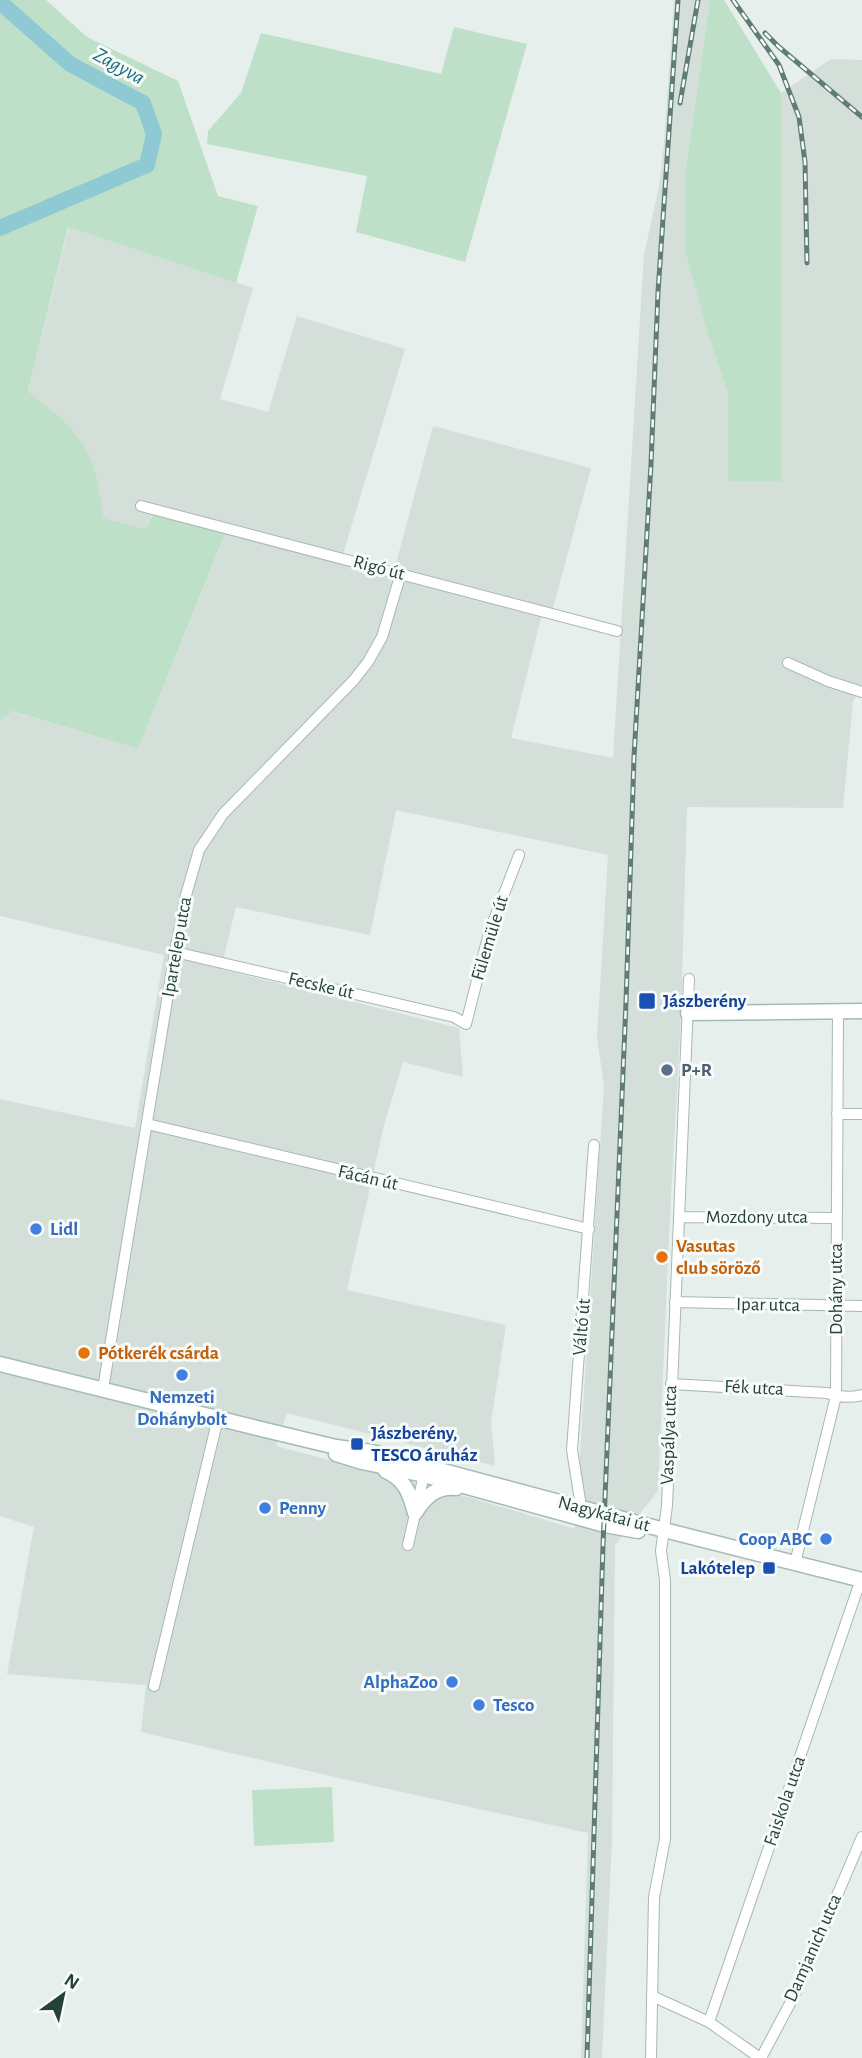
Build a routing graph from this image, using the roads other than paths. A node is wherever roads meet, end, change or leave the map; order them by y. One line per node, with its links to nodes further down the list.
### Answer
1 (141, 506): 2 (street, Rigó út)
2 (401, 573): 3 (street, Rigó út); 7 (street, Ipartelep utca)
3 (617, 631)
4 (788, 663): 5 (street)
5 (862, 692)
6 (519, 855): 12 (street, Fülemüle út)
7 (175, 952): 12 (street, Fecske út); 15 (street, Ipartelep utca)
8 (689, 979): 11 (street, Vaspálya utca)
9 (838, 1011): 10 (street); 11 (street); 13 (street, Dohány utca)
10 (862, 1011)
11 (688, 1013): 17 (street, Vaspálya utca)
12 (466, 1024)
13 (837, 1114): 14 (street); 18 (street, Dohány utca)
14 (862, 1114)
15 (147, 1124): 19 (street, Fácán út); 25 (street, Ipartelep utca)
16 (594, 1145): 19 (street, Váltó út)
17 (679, 1217): 18 (street, Mozdony utca); 20 (street, Vaspálya utca)
18 (836, 1218): 21 (street, Dohány utca)
19 (589, 1229): 33 (street, Váltó út)
20 (675, 1303): 21 (street, Ipar utca); 24 (street, Vaspálya utca)
21 (837, 1306): 22 (street, Ipar utca); 27 (street, Dohány utca)
22 (862, 1306)
23 (0, 1364): 25 (street, Nagykátai út)
24 (671, 1384): 27 (street, Fék utca); 35 (street, Vaspálya utca)
25 (103, 1389): 28 (street, Nagykátai út)
26 (862, 1395): 27 (street, Fék utca)
27 (836, 1396): 37 (street, Dohány utca)
28 (218, 1418): 29 (street, Nagykátai út); 39 (street)
29 (257, 1428): 30 (street, Nagykátai út); 31 (street, Nagykátai út)
30 (362, 1462): 31 (street, Nagykátai út); 34 (street)
31 (425, 1471): 32 (street, Nagykátai út); 33 (street, Nagykátai út); 34 (street)
32 (475, 1491): 34 (street); 35 (street, Nagykátai út)
33 (579, 1508): 35 (street, Nagykátai út)
34 (415, 1513): 36 (street)
35 (664, 1530): 37 (street); 41 (street, Vaspálya utca)
36 (408, 1545)
37 (795, 1563): 38 (street)
38 (861, 1580): 42 (street, Faiskola utca)
39 (154, 1686)
40 (862, 1837): 44 (street, Damjanich utca)
41 (652, 1996): 42 (street); 43 (street, Vaspálya utca)
42 (709, 2022): 44 (street)
43 (652, 2058)
44 (761, 2058)

